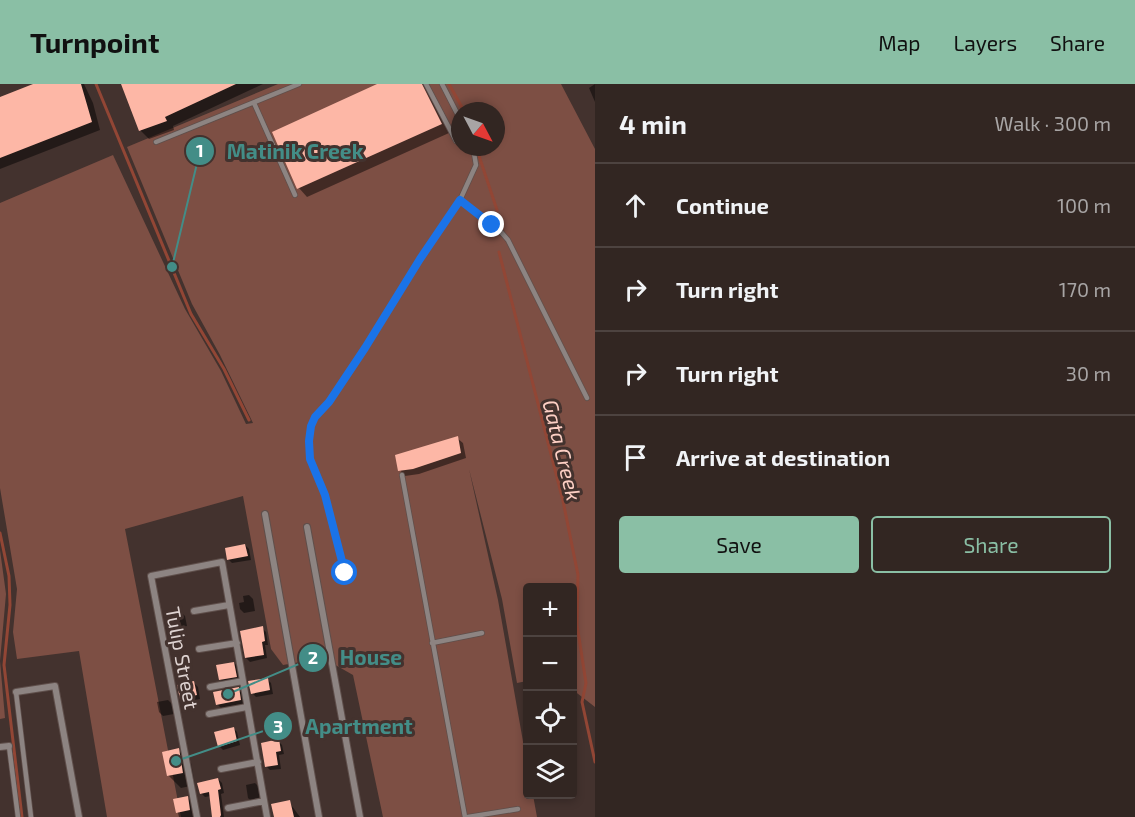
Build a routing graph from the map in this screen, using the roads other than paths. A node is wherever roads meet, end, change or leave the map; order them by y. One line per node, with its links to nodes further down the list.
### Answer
1 (299, 84): 5 (lane)
2 (426, 84): 6 (lane)
3 (442, 84): 4 (lane)
4 (451, 102)
5 (254, 103): 7 (lane); 9 (lane)
6 (451, 132)
7 (156, 142)
8 (474, 156): 10 (lane)
9 (295, 195)
10 (460, 200): 11 (lane); 15 (lane)
11 (587, 398)
12 (402, 475): 20 (lane)
13 (265, 514): 39 (street)
14 (307, 527): 40 (street)
15 (345, 573)
16 (229, 605): 17 (street); 19 (street); 37 (street, Tulip Street)
17 (194, 611)
18 (482, 633): 20 (lane)
19 (237, 643): 21 (street); 22 (street)
20 (432, 643): 41 (lane)
21 (199, 649)
22 (243, 681): 23 (street); 25 (street)
23 (210, 687)
24 (16, 692): 35 (lane); 36 (street)
25 (247, 707): 26 (street); 29 (street)
26 (209, 714)
27 (9, 746): 28 (street); 34 (lane)
28 (0, 747)
29 (258, 762): 30 (street); 31 (street)
30 (221, 769)
31 (264, 801): 32 (street); 38 (street)
32 (228, 808)
33 (518, 809): 41 (lane)
34 (18, 817)
35 (31, 817)
36 (79, 817)
37 (197, 817)
38 (267, 817)
39 (319, 817)
40 (360, 817)
41 (467, 817)

